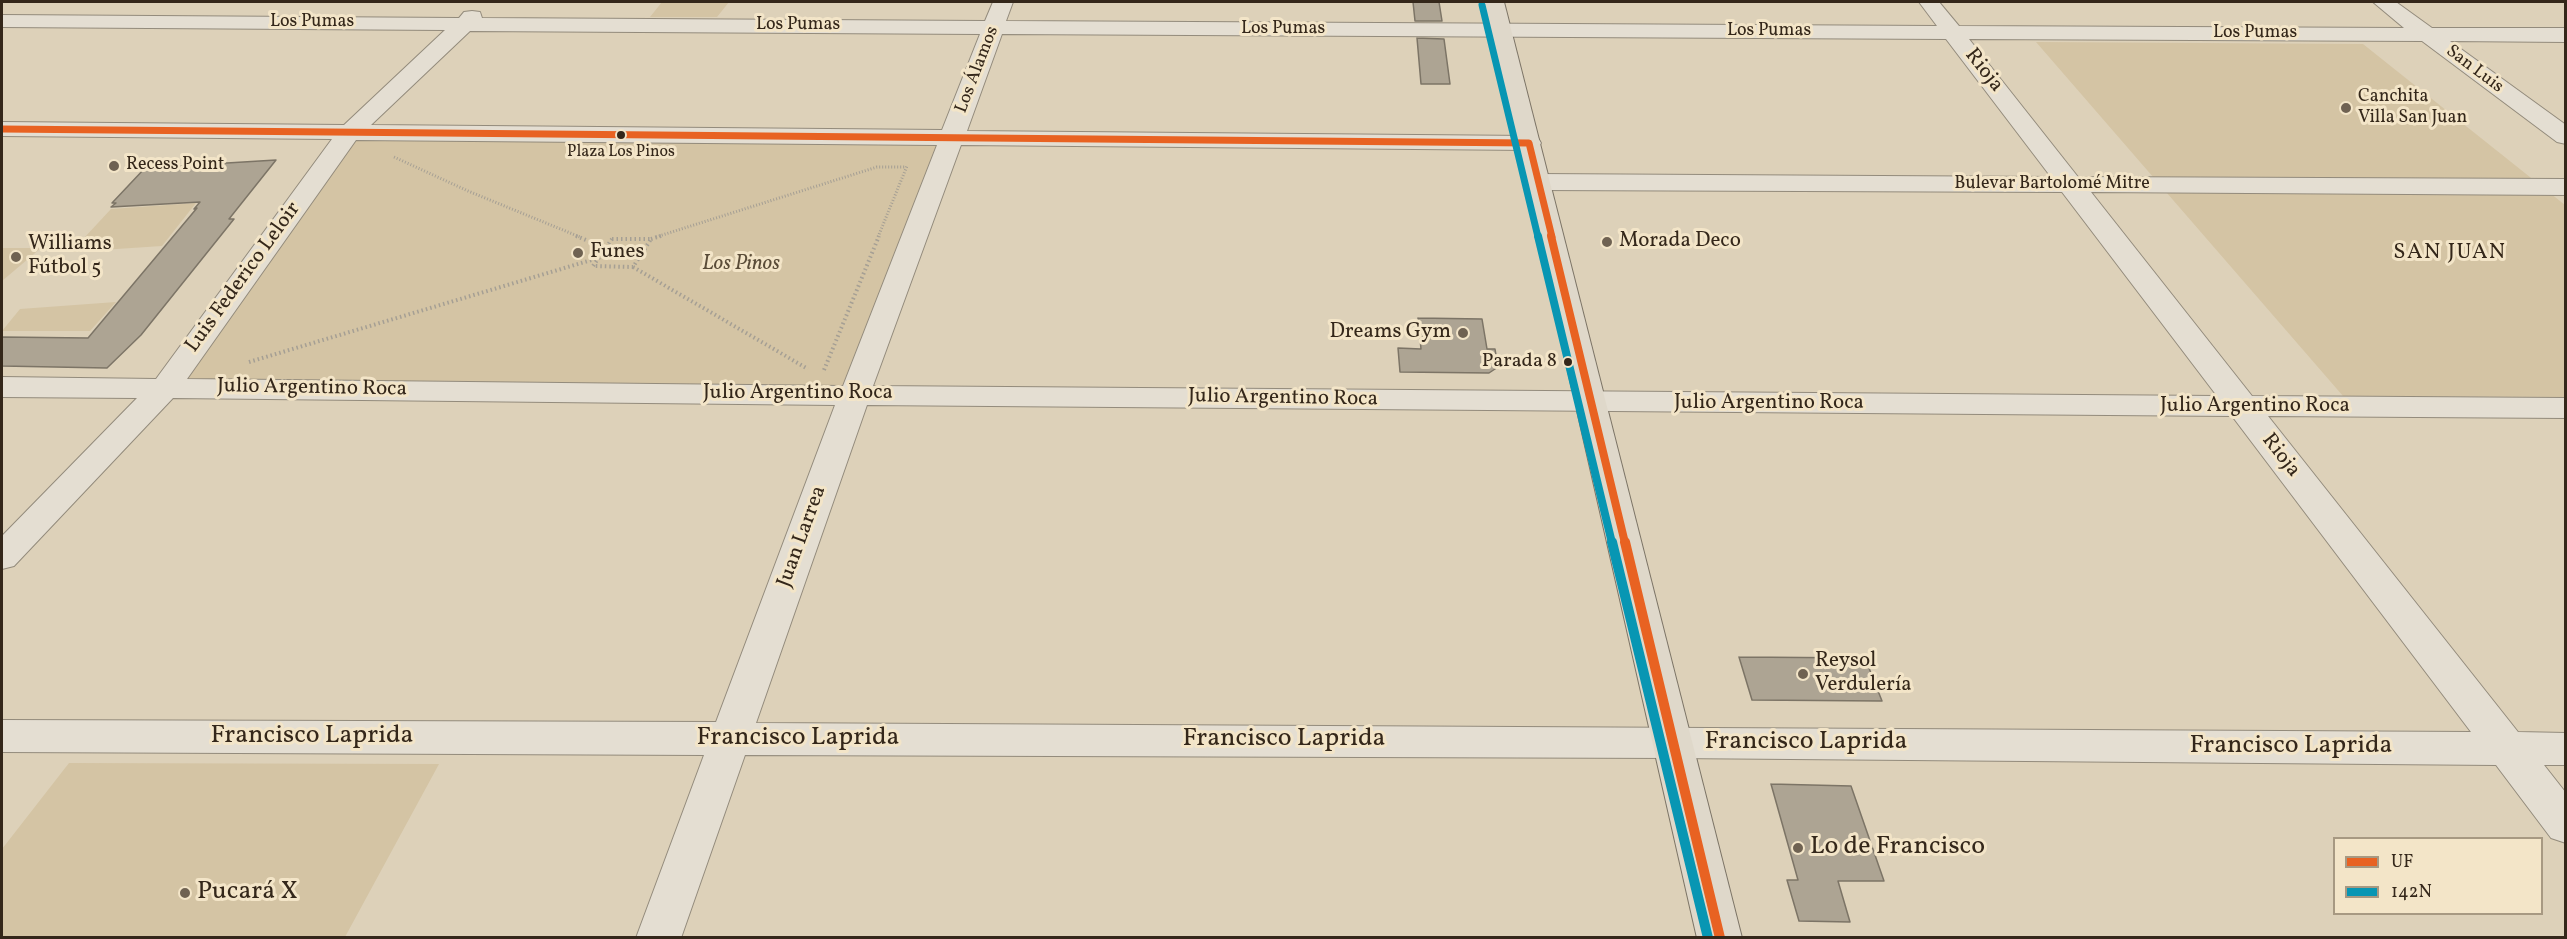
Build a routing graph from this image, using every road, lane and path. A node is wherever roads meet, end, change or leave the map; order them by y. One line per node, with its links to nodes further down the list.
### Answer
1 (38, 2): 7 (street)
2 (488, 2): 8 (street, Luis Federico Leloir)
3 (1004, 2): 9 (street, Los Álamos)
4 (1494, 2): 10 (main road)
5 (1929, 2): 11 (street, Rioja)
6 (2383, 2): 12 (street, San Luis)
7 (6, 24): 8 (street, Los Pumas)
8 (465, 24): 9 (street, Los Pumas); 15 (street, Luis Federico Leloir)
9 (994, 28): 10 (street, Los Pumas); 16 (street, Los Álamos)
10 (1501, 31): 11 (street, Los Pumas); 18 (main road)
11 (1953, 33): 12 (street, Los Pumas); 21 (street, Rioja)
12 (2427, 34): 13 (street, Los Pumas); 17 (street, San Luis)
13 (2565, 34)
14 (2, 129): 15 (street)
15 (348, 134): 16 (street); 31 (street, Luis Federico Leloir)
16 (952, 138): 18 (street); 32 (street, Juan Larrea)
17 (2565, 138)
18 (1528, 143): 20 (main road)
19 (393, 157): 24 (path)
20 (1538, 182): 21 (street, Bulevar Bartolomé Mitre); 33 (main road)
21 (2071, 185): 22 (street, Bulevar Bartolomé Mitre); 34 (street, Rioja)
22 (2565, 187)
23 (651, 239): 24 (path); 26 (path); 29 (path)
24 (606, 248): 25 (path)
25 (599, 258): 26 (path); 27 (path)
26 (633, 267): 28 (path)
27 (240, 365)
28 (812, 372)
29 (821, 377)
30 (2, 387): 31 (street, Julio Argentino Roca)
31 (165, 388): 32 (street, Julio Argentino Roca); 36 (street, Luis Federico Leloir)
32 (855, 394): 33 (street, Julio Argentino Roca); 38 (street, Juan Larrea)
33 (1592, 403): 34 (street, Julio Argentino Roca); 39 (main road)
34 (2242, 406): 35 (street, Julio Argentino Roca); 40 (street, Rioja)
35 (2565, 408)
36 (2, 557)
37 (2, 736): 38 (street, Francisco Laprida)
38 (730, 738): 39 (street, Francisco Laprida); 43 (street, Juan Larrea)
39 (1673, 742): 40 (street, Francisco Laprida); 44 (main road)
40 (2506, 748): 41 (street, Francisco Laprida); 42 (street, Rioja)
41 (2565, 749)
42 (2565, 825)
43 (658, 938)
44 (1720, 938)

